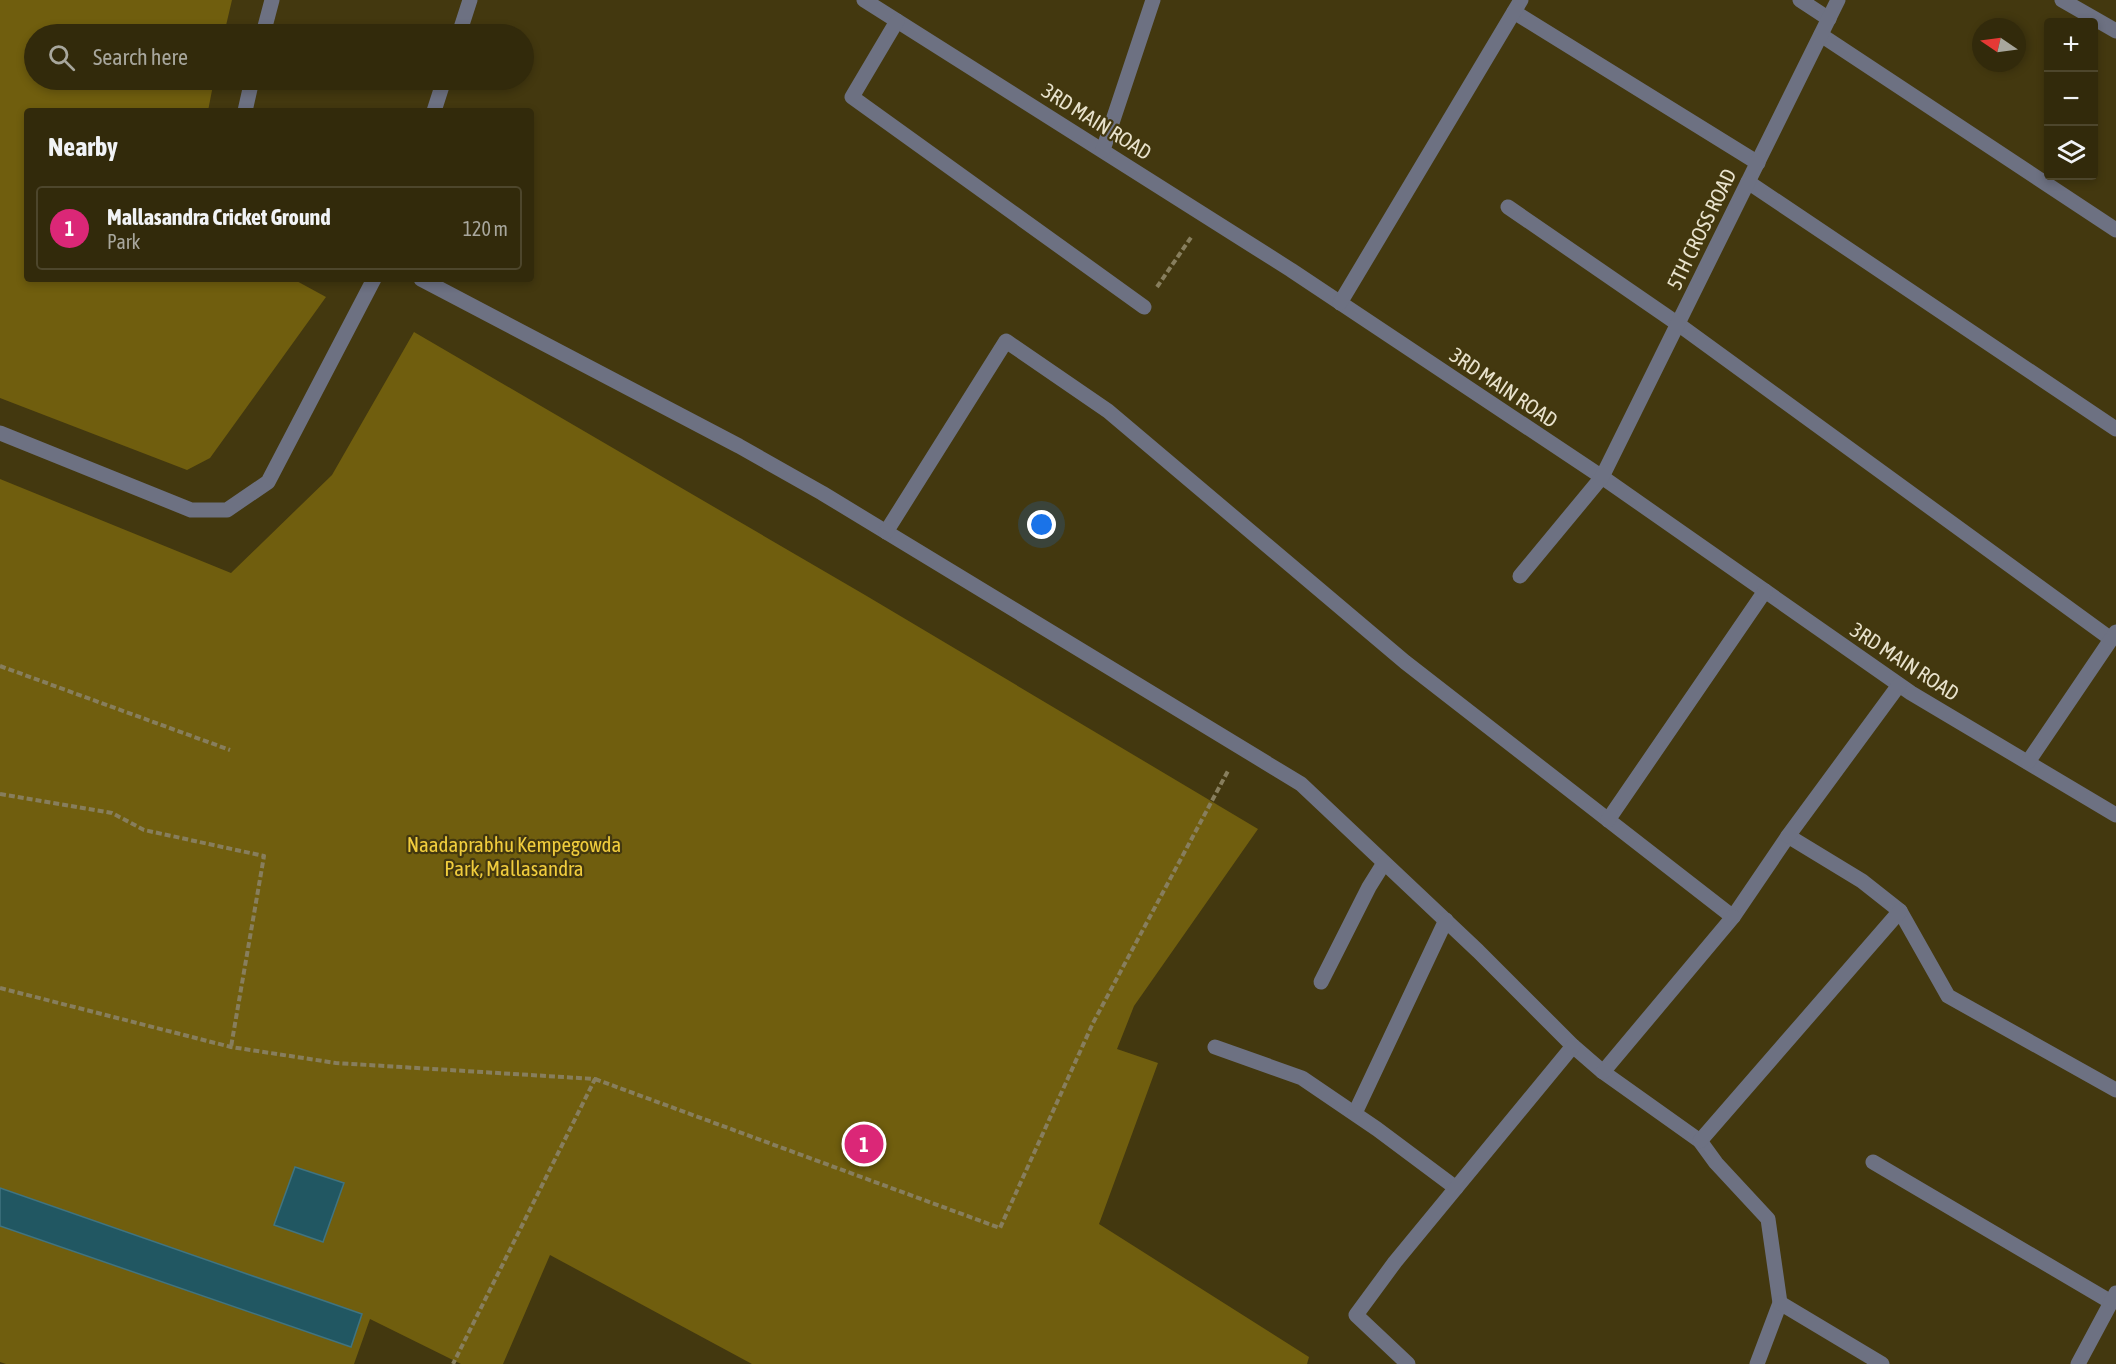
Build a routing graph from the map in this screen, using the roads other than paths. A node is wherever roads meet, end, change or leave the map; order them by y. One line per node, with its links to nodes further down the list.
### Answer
1 (272, 0): 11 (street)
2 (470, 0): 12 (street)
3 (864, 0): 10 (street, 3RD MAIN ROAD)
4 (1153, 0): 19 (street)
5 (1800, 0): 9 (street)
6 (1838, 0): 9 (street, 5TH CROSS ROAD)
7 (2062, 0): 13 (street)
8 (1517, 6): 20 (street); 26 (street)
9 (1829, 19): 14 (street, 5TH CROSS ROAD)
10 (897, 21): 19 (street, 3RD MAIN ROAD); 27 (street)
11 (266, 24)
12 (462, 24)
13 (2116, 31)
14 (1821, 35): 20 (street, 5TH CROSS ROAD); 23 (street)
15 (250, 90): 17 (street)
16 (441, 90): 18 (street)
17 (246, 108)
18 (435, 108)
19 (1103, 150): 26 (street, 3RD MAIN ROAD)
20 (1758, 163): 21 (street, 5TH CROSS ROAD)
21 (1748, 182): 28 (street, 5TH CROSS ROAD); 29 (street)
22 (1508, 207): 28 (street)
23 (2116, 230)
24 (372, 282): 30 (street)
25 (427, 282): 32 (street)
26 (1340, 303): 31 (street, 3RD MAIN ROAD)
27 (1144, 307)
28 (1678, 324): 31 (street, 5TH CROSS ROAD); 35 (street)
29 (2116, 429)
30 (0, 433)
31 (1602, 477): 33 (street, 5TH CROSS ROAD); 34 (street, 3RD MAIN ROAD)
32 (886, 532): 39 (street); 41 (street)
33 (1520, 576)
34 (1765, 591): 36 (street, 3RD MAIN ROAD); 39 (street)
35 (2114, 636): 37 (street)
36 (1899, 685): 37 (street, 3RD MAIN ROAD); 40 (street)
37 (2028, 762): 38 (street, 3RD MAIN ROAD)
38 (2116, 815)
39 (1608, 820): 43 (street)
40 (1788, 836): 42 (street); 43 (street)
41 (1384, 862): 44 (street); 45 (street)
42 (1900, 911): 49 (street); 51 (street)
43 (1733, 917): 48 (street)
44 (1446, 920): 46 (street); 50 (street)
45 (1322, 982)
46 (1574, 1046): 48 (street); 53 (street)
47 (1215, 1047): 50 (street)
48 (1603, 1071): 51 (street)
49 (2116, 1090)
50 (1355, 1113): 53 (street)
51 (1700, 1141): 55 (street)
52 (1872, 1162): 54 (street)
53 (1456, 1188): 56 (street)
54 (2114, 1297): 59 (street)
55 (1780, 1303): 57 (street); 58 (street)
56 (1408, 1364)
57 (1756, 1364)
58 (1882, 1364)
59 (2078, 1364)

